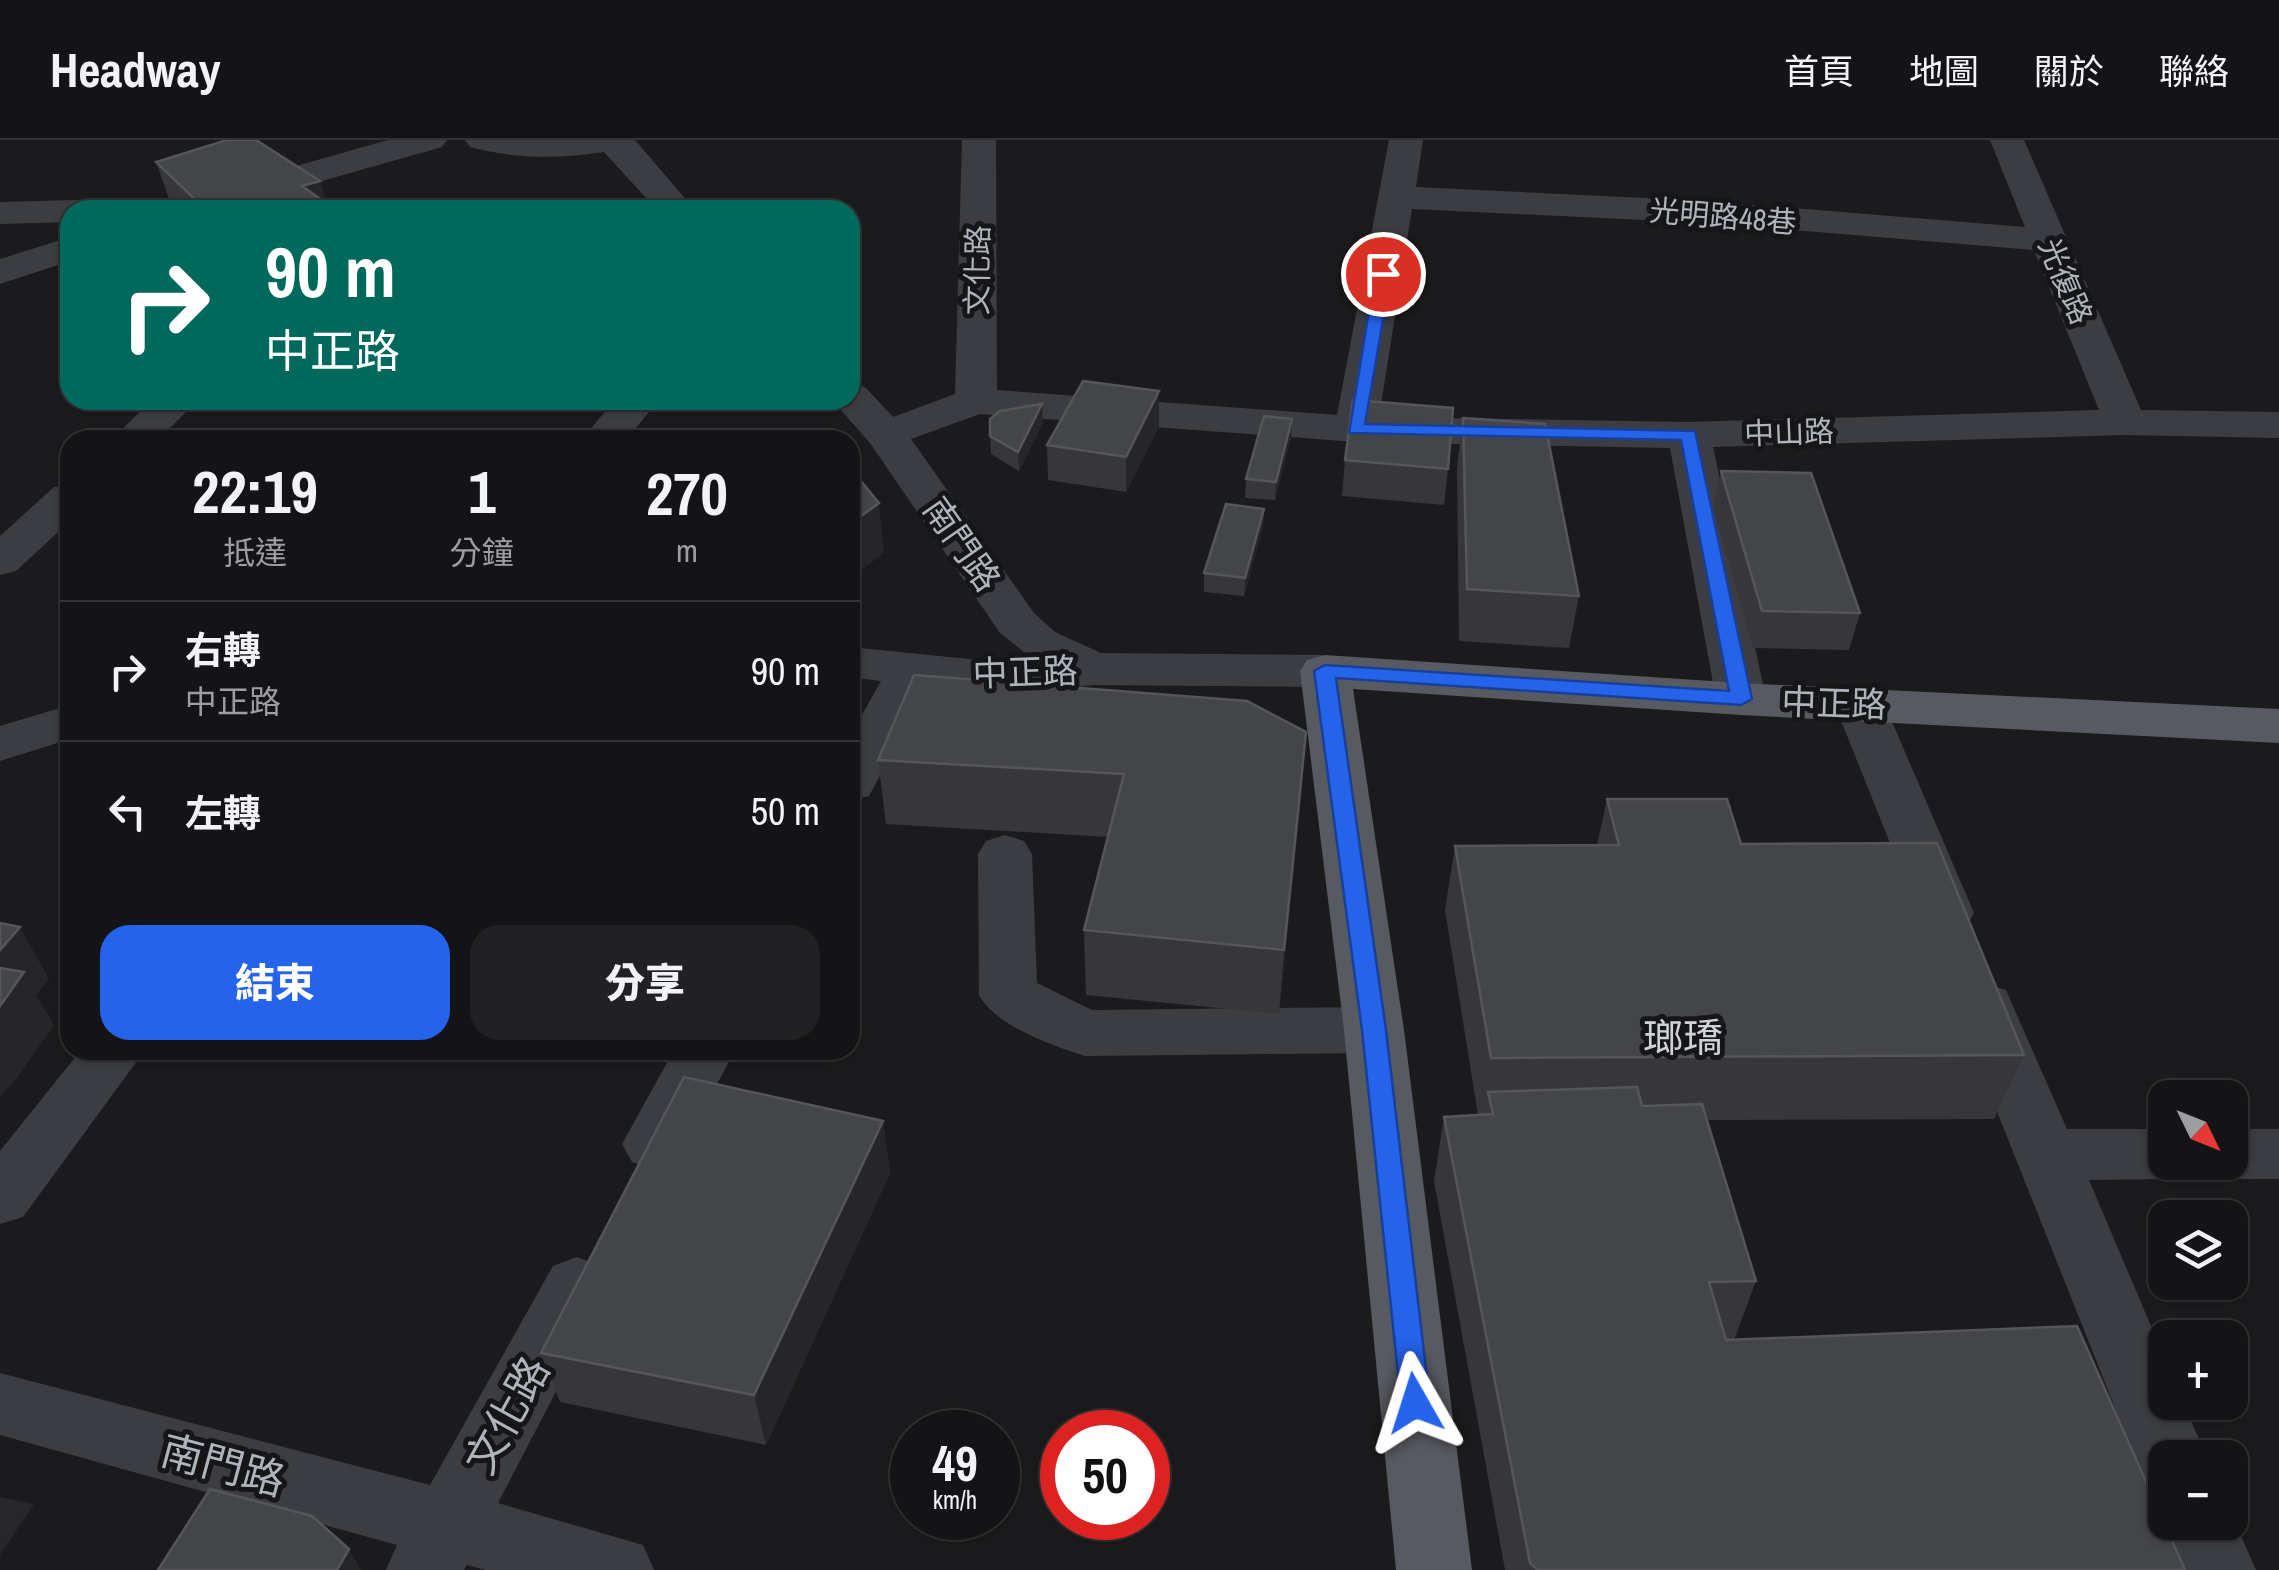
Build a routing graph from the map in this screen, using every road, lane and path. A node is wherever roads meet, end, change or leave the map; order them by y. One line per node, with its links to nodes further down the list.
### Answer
1 (430, 140): 8 (street)
2 (482, 140): 6 (street)
3 (978, 140): 15 (street, 文化路)
4 (1406, 140): 7 (street)
5 (2007, 140): 12 (street, 光復路)
6 (616, 141): 9 (street)
7 (1397, 197): 12 (street, 光明路48巷); 21 (street)
8 (214, 200)
9 (668, 200)
10 (60, 211): 11 (street)
11 (0, 213)
12 (2049, 240): 19 (street, 光復路)
13 (60, 251): 14 (street)
14 (0, 272)
15 (976, 401): 21 (street, 中山路); 24 (street, 中山路)
16 (860, 407): 24 (street, 南門路)
17 (166, 410): 22 (street)
18 (630, 410): 23 (street)
19 (2126, 422): 20 (street, 中山路); 25 (street, 中山路)
20 (2279, 424)
21 (1356, 429): 25 (street, 中山路)
22 (144, 430)
23 (612, 430)
24 (886, 434): 29 (street, 南門路)
25 (1689, 435): 32 (street)
26 (60, 507): 27 (street)
27 (0, 561)
28 (860, 664): 30 (street, 中正路)
29 (1092, 669): 30 (street, 中正路); 31 (street, 中正路)
30 (910, 671): 37 (street)
31 (1325, 671): 32 (main road, 中正路); 39 (main road)
32 (1741, 699): 33 (main road, 中正路)
33 (1859, 703): 35 (main road, 中正路); 45 (street)
34 (60, 725): 36 (street)
35 (2279, 726)
36 (0, 744)
37 (860, 764)
38 (1004, 854): 39 (street)
39 (1374, 1030): 52 (main road)
40 (107, 1060): 46 (street)
41 (700, 1060): 50 (street, 文化路)
42 (2148, 1154): 45 (street)
43 (2248, 1154): 44 (street)
44 (2279, 1154)
45 (2047, 1155): 48 (street)
46 (0, 1198)
47 (0, 1404): 50 (street, 南門路)
48 (2164, 1440)
49 (2206, 1540): 53 (street)
50 (435, 1548): 51 (street, 南門路)
51 (616, 1570)
52 (1434, 1570)
53 (2218, 1570)

